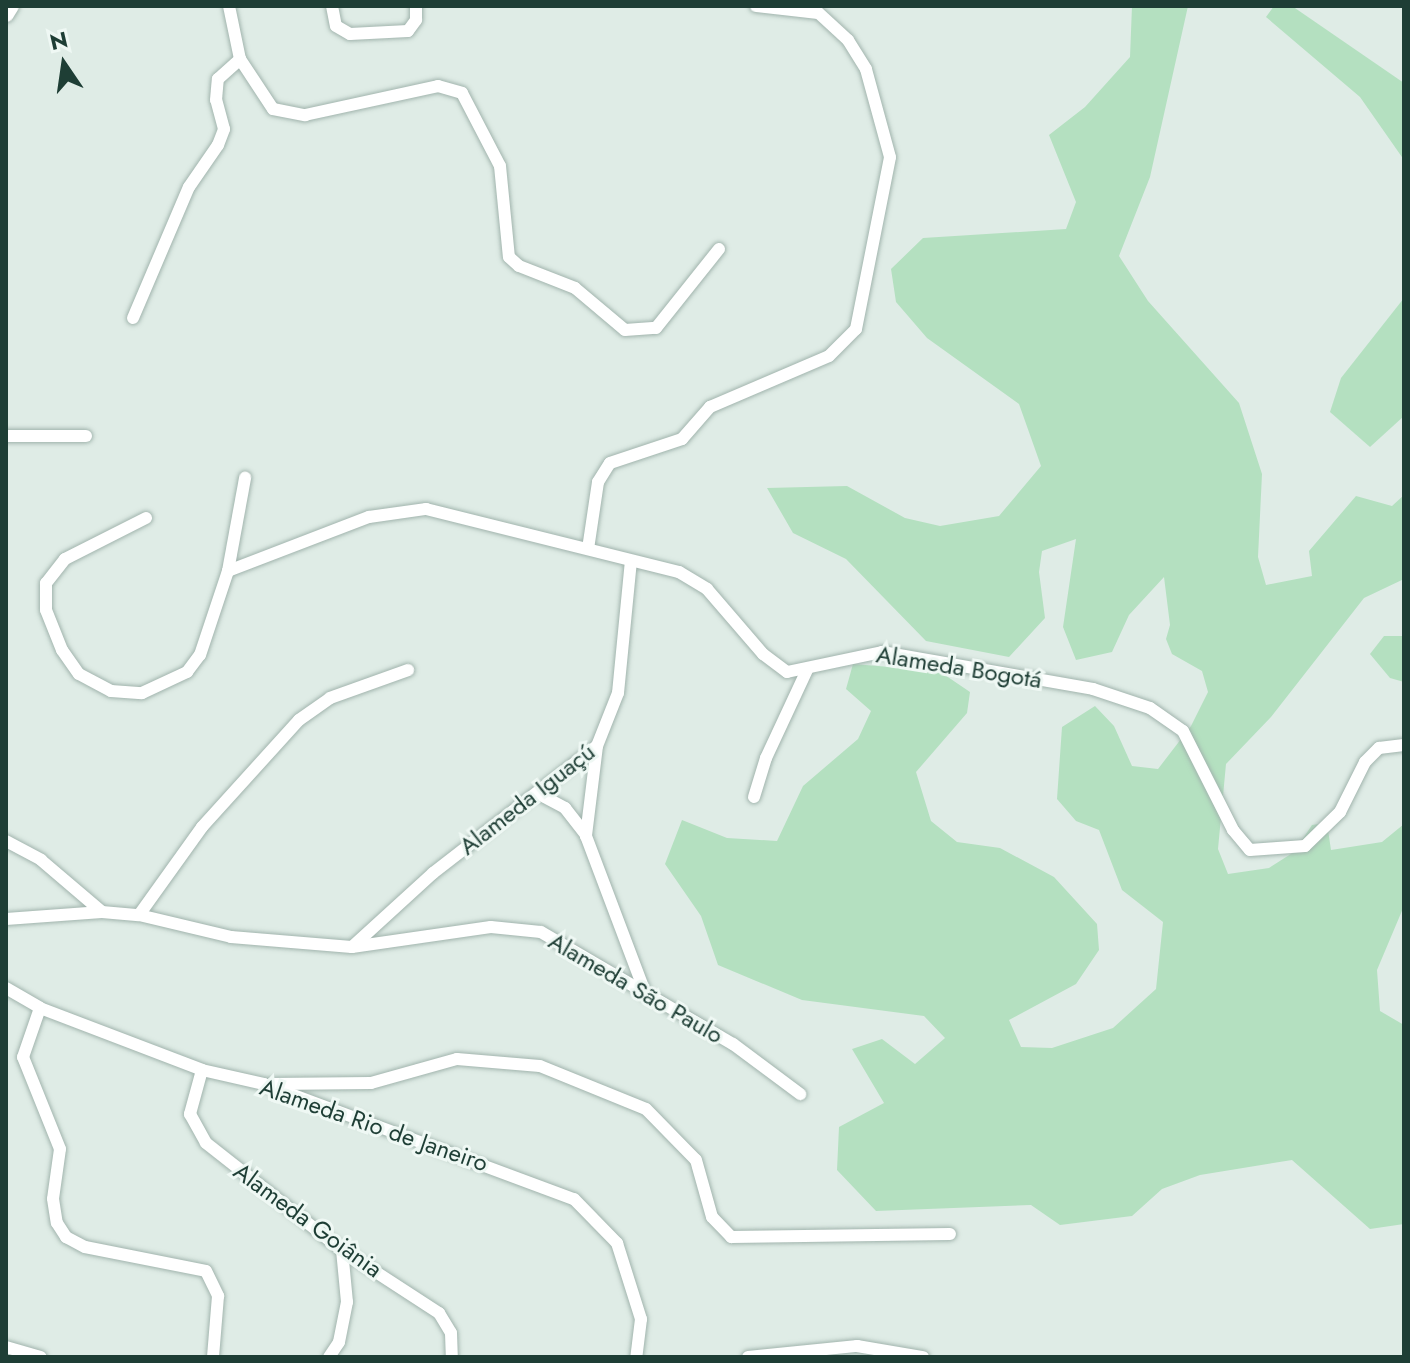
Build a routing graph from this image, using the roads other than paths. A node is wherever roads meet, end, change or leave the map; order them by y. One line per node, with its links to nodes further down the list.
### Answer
1 (11, 6): 7 (street)
2 (229, 6): 8 (street)
3 (332, 6): 4 (street)
4 (416, 6)
5 (756, 6): 6 (street)
6 (814, 9): 15 (street)
7 (6, 14)
8 (240, 59): 9 (street); 10 (street)
9 (719, 249)
10 (133, 318)
11 (6, 436): 12 (street)
12 (86, 436)
13 (245, 478): 17 (street)
14 (146, 518): 17 (street)
15 (588, 549): 16 (street); 17 (street)
16 (631, 561): 19 (street); 23 (street, Alameda Iguaçú)
17 (228, 571)
18 (408, 670): 29 (street)
19 (807, 670): 21 (street, Alameda Bogotá); 25 (street)
20 (1404, 736): 21 (street)
21 (1387, 745): 22 (street)
22 (1404, 745)
23 (597, 746): 24 (street, Alameda Iguaçú); 26 (street)
24 (537, 793): 26 (street); 31 (street, Alameda Iguaçú)
25 (754, 797)
26 (586, 836): 33 (street)
27 (6, 841): 28 (street)
28 (102, 912): 29 (street, Alameda São Paulo); 30 (street, Alameda São Paulo)
29 (139, 915): 31 (street, Alameda São Paulo)
30 (6, 919)
31 (352, 947): 33 (street, Alameda São Paulo)
32 (6, 988): 34 (street, Alameda Rio de Janeiro)
33 (646, 995): 37 (street, Alameda São Paulo)
34 (40, 1008): 35 (street, Alameda Rio de Janeiro); 42 (street)
35 (202, 1070): 36 (street, Alameda Rio de Janeiro); 39 (street, Alameda Goiânia)
36 (264, 1084): 38 (street); 45 (street, Alameda Rio de Janeiro)
37 (800, 1094)
38 (950, 1234)
39 (342, 1250): 43 (street); 44 (street, Alameda Goiânia)
40 (6, 1347): 41 (street)
41 (41, 1357)
42 (213, 1357)
43 (329, 1357)
44 (452, 1357)
45 (636, 1357)
46 (748, 1357): 47 (street)
47 (923, 1357)

